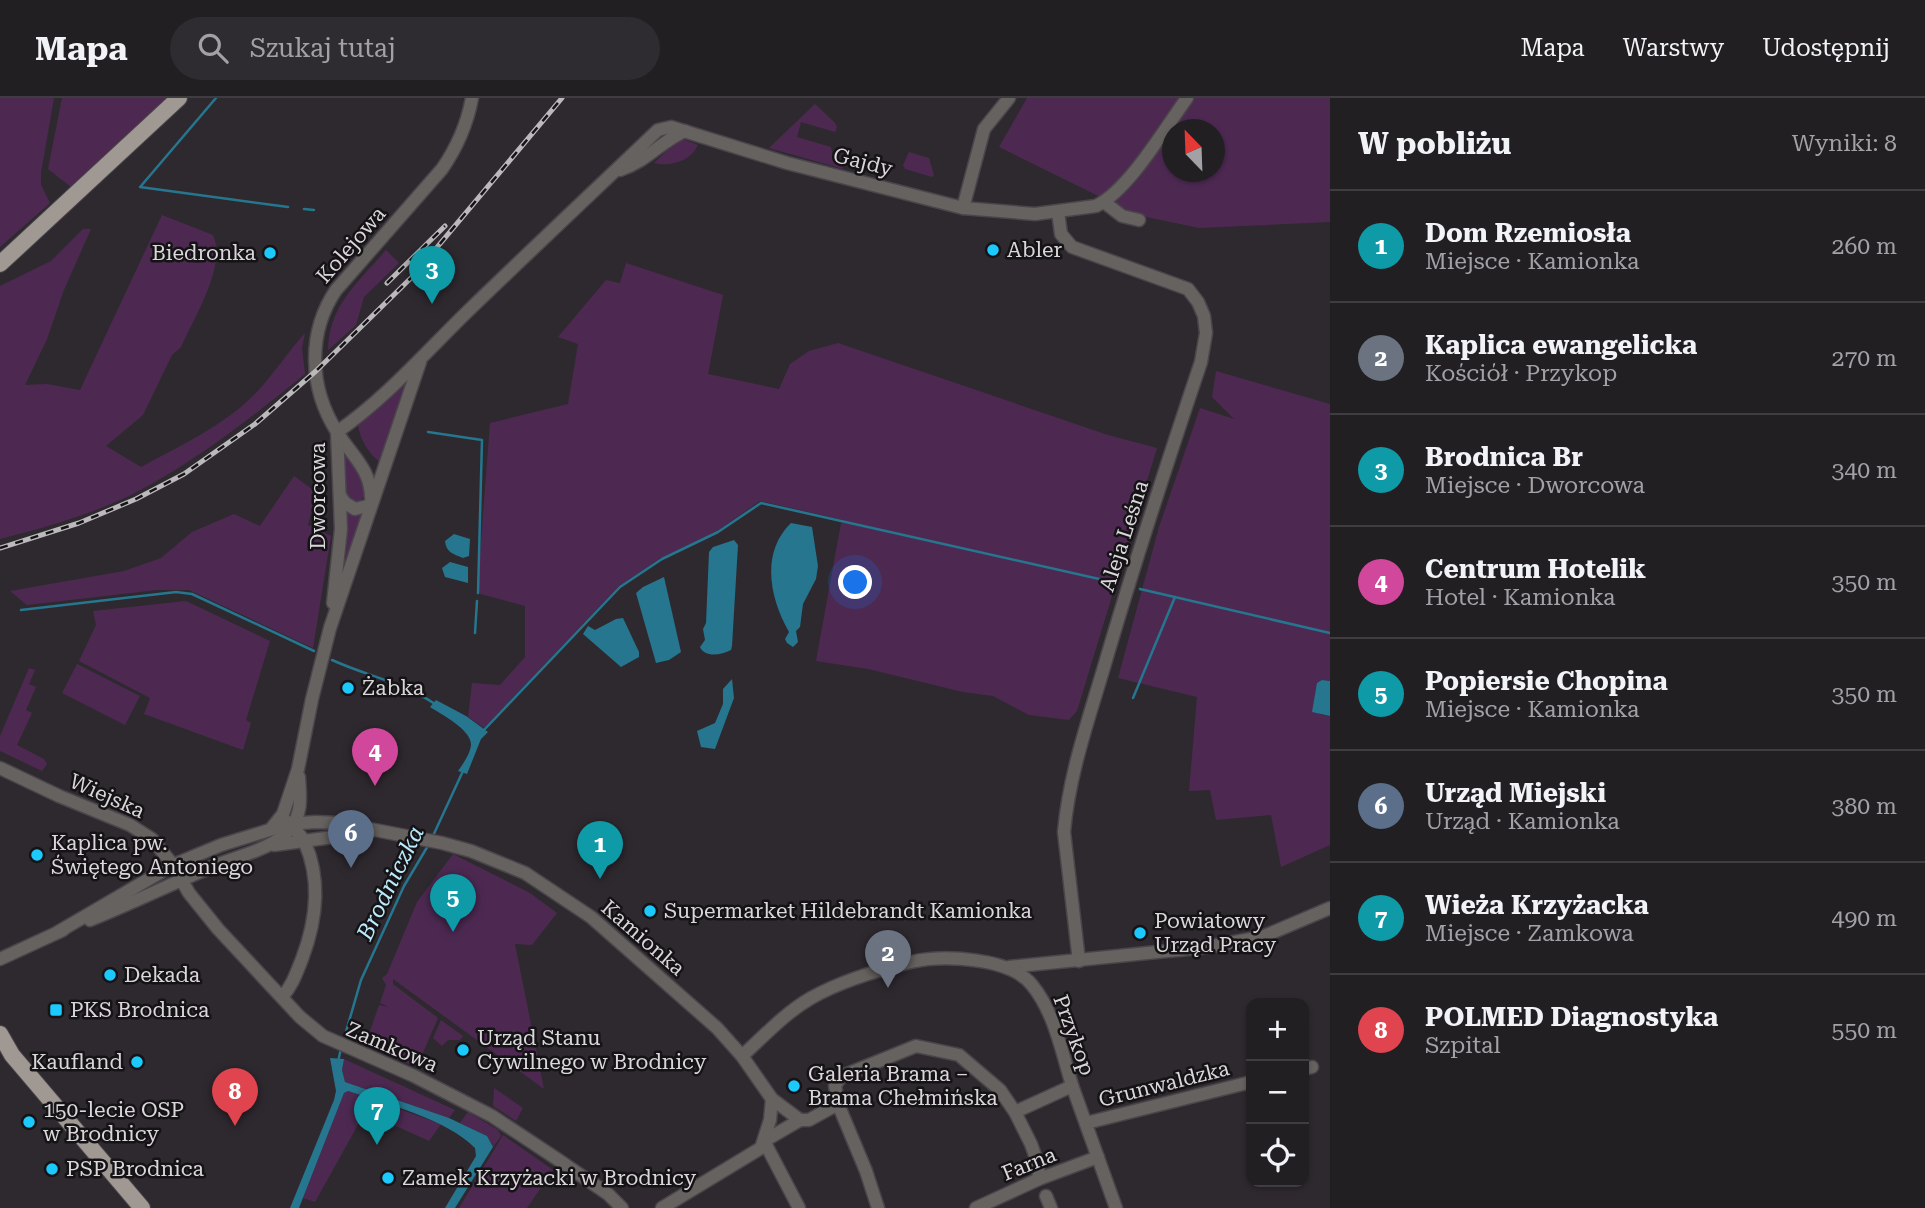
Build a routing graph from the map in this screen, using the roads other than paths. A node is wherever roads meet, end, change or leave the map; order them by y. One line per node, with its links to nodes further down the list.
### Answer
1 (179, 98): 10 (main road)
2 (472, 98): 12 (street, Kolejowa)
3 (1009, 98): 7 (street)
4 (1187, 98): 6 (street)
5 (685, 131): 7 (street, Gajdy); 11 (street, Dworcowa)
6 (1104, 202): 8 (street, Gajdy); 9 (street)
7 (963, 208): 8 (street, Gajdy)
8 (1058, 212): 30 (street, Aleja Leśna)
9 (1139, 220)
10 (0, 264)
11 (421, 359): 12 (street, Dworcowa); 14 (street, Dworcowa)
12 (337, 432): 13 (street, Dworcowa); 14 (street, Kolejowa)
13 (341, 497): 14 (street); 15 (street, Dworcowa)
14 (371, 505): 15 (street, Dworcowa)
15 (330, 628): 17 (street, Dworcowa)
16 (0, 768): 25 (street, Wiejska)
17 (298, 769): 18 (street, Dworcowa); 19 (street, Dworcowa)
18 (300, 804): 19 (street, Dworcowa); 20 (street)
19 (289, 819): 20 (street, Kamionka); 23 (street); 24 (street); 25 (street, Kamionka)
20 (315, 822): 21 (street, Kamionka)
21 (330, 822): 22 (street, Kamionka); 23 (street, Kamionka)
22 (374, 831): 23 (street, Kamionka); 35 (street, Kamionka)
23 (304, 840): 24 (street, Kamionka); 32 (street)
24 (266, 846): 26 (street)
25 (173, 865): 26 (street, Wiejska); 28 (street, Kamionka)
26 (181, 880): 28 (street); 32 (street, Zamkowa)
27 (1330, 908): 30 (street)
28 (58, 932): 29 (street)
29 (0, 959)
30 (1079, 961): 31 (street)
31 (1008, 967): 35 (street); 38 (street, Przykop)
32 (282, 997): 51 (street, Zamkowa)
33 (0, 1034): 36 (main road)
34 (0, 1055): 36 (main road)
35 (742, 1056): 39 (street, Kamionka)
36 (27, 1081): 44 (main road)
37 (1246, 1083): 43 (street, Grunwaldzka)
38 (1072, 1086): 41 (street); 43 (street, Przykop)
39 (772, 1099): 42 (street, Kamionka); 45 (street)
40 (838, 1104): 41 (street); 42 (street); 54 (street)
41 (1015, 1112): 47 (street)
42 (800, 1120): 45 (street)
43 (1086, 1123): 46 (street, Przykop)
44 (70, 1131): 49 (main road); 50 (main road)
45 (764, 1141): 52 (street); 53 (street)
46 (1098, 1157): 47 (street, Farna); 56 (street, Przykop)
47 (1039, 1179): 48 (street, Farna)
48 (993, 1204): 55 (street, Farna)
49 (132, 1208)
50 (142, 1208)
51 (622, 1208)
52 (662, 1208)
53 (799, 1208)
54 (878, 1208)
55 (976, 1208)
56 (1116, 1208)

